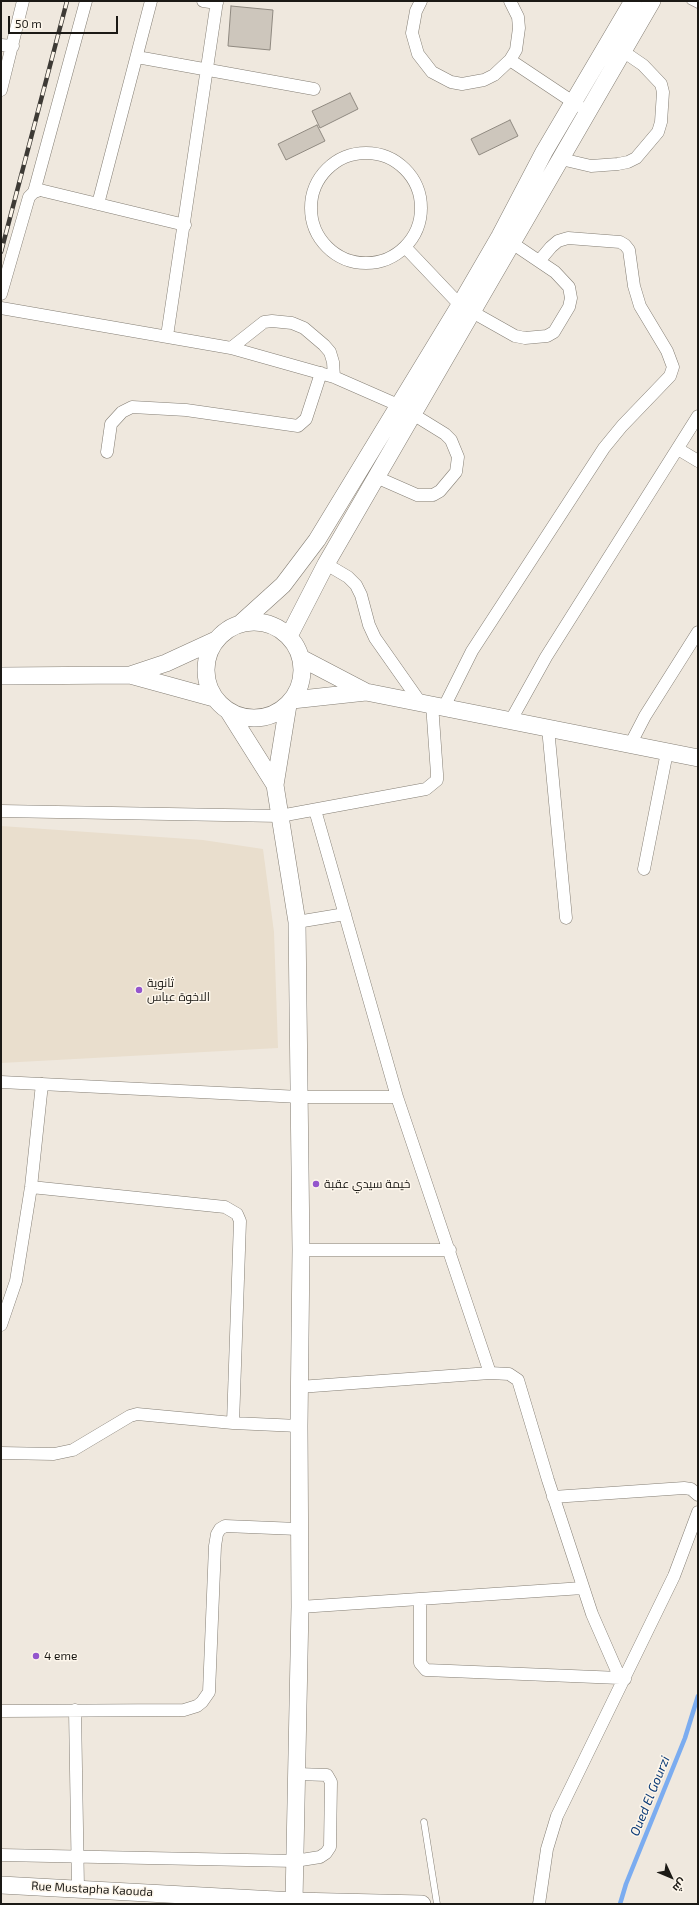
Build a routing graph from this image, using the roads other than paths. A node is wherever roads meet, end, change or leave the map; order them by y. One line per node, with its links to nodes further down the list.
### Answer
1 (23, 1): 12 (street)
2 (86, 1): 22 (street)
3 (151, 1): 14 (street)
4 (203, 1): 10 (street)
5 (421, 1): 15 (street)
6 (510, 1): 15 (street)
7 (633, 1): 19 (main road)
8 (652, 1): 13 (main road)
9 (690, 1): 11 (lane)
10 (217, 2): 16 (street)
11 (698, 5)
12 (7, 46): 17 (street)
13 (624, 52): 20 (main road); 21 (street)
14 (137, 57): 16 (street); 23 (street)
15 (510, 60): 19 (street)
16 (207, 69): 18 (street); 24 (street)
17 (1, 90)
18 (314, 90)
19 (574, 104): 20 (street); 25 (main road)
20 (589, 112): 21 (main road)
21 (561, 160): 25 (main road)
22 (34, 192): 23 (street); 28 (street)
23 (98, 204): 24 (street)
24 (185, 226): 31 (street)
25 (506, 239): 27 (street); 30 (main road)
26 (405, 247): 26 (street); 30 (street)
27 (540, 260): 30 (street); 53 (street)
28 (1, 294)
29 (1, 308): 31 (street)
30 (466, 308): 35 (main road); 36 (main road)
31 (168, 336): 32 (street)
32 (231, 348): 33 (street); 34 (street)
33 (321, 373): 34 (street); 39 (street)
34 (334, 377): 35 (street)
35 (398, 405): 36 (street); 43 (main road)
36 (413, 414): 41 (main road); 41 (street)
37 (698, 416): 38 (street)
38 (678, 449): 40 (street); 55 (street)
39 (107, 452)
40 (698, 461)
41 (376, 477): 42 (main road)
42 (326, 564): 45 (main road); 53 (street)
43 (242, 623): 45 (main road); 46 (main road)
44 (698, 632): 57 (street)
45 (289, 636): 47 (main road)
46 (216, 640): 48 (main road); 51 (main road)
47 (301, 658): 50 (main road); 52 (main road)
48 (130, 675): 49 (main road); 51 (main road)
49 (1, 676)
50 (366, 692): 52 (main road); 53 (main road)
51 (214, 698): 54 (main road)
52 (290, 703): 54 (main road); 60 (main road)
53 (432, 705): 55 (main road); 61 (street)
54 (230, 712): 60 (main road)
55 (511, 720): 56 (main road)
56 (548, 728): 57 (main road); 66 (street)
57 (630, 745): 58 (main road)
58 (667, 752): 59 (main road); 64 (street)
59 (698, 758)
60 (275, 785): 63 (main road)
61 (315, 810): 63 (street); 65 (street)
62 (1, 811): 63 (street)
63 (280, 816): 67 (main road)
64 (644, 869)
65 (345, 914): 67 (street); 71 (street)
66 (566, 918)
67 (297, 922): 70 (main road)
68 (1, 1082): 69 (street)
69 (42, 1084): 70 (street); 72 (street)
70 (300, 1097): 71 (street); 73 (main road)
71 (398, 1097): 74 (street)
72 (31, 1187): 75 (street); 78 (street)
73 (301, 1250): 74 (street); 77 (main road)
74 (450, 1250): 76 (street)
75 (1, 1325)
76 (490, 1373): 77 (street); 82 (street)
77 (299, 1387): 79 (main road)
78 (233, 1423): 79 (street); 80 (street)
79 (299, 1426): 84 (main road)
80 (1, 1453)
81 (698, 1495): 82 (street)
82 (553, 1497): 85 (street)
83 (698, 1512): 88 (street)
84 (298, 1529): 87 (main road); 89 (street)
85 (584, 1588): 86 (street); 88 (street)
86 (420, 1599): 87 (street); 88 (street)
87 (300, 1607): 91 (main road)
88 (622, 1678): 101 (street)
89 (75, 1710): 90 (street); 94 (street)
90 (1, 1711)
91 (297, 1774): 95 (main road); 95 (street)
92 (424, 1822): 100 (lane)
93 (1, 1855): 94 (street)
94 (78, 1857): 95 (street); 97 (street)
95 (295, 1861): 98 (main road)
96 (1, 1885): 97 (main road, Rue Mustapha Kaouda)
97 (78, 1888): 98 (main road, Rue Mustapha Kaouda)
98 (294, 1901): 99 (main road, Rue Mustapha Kaouda)
99 (422, 1904)
100 (437, 1904)
101 (538, 1904)

